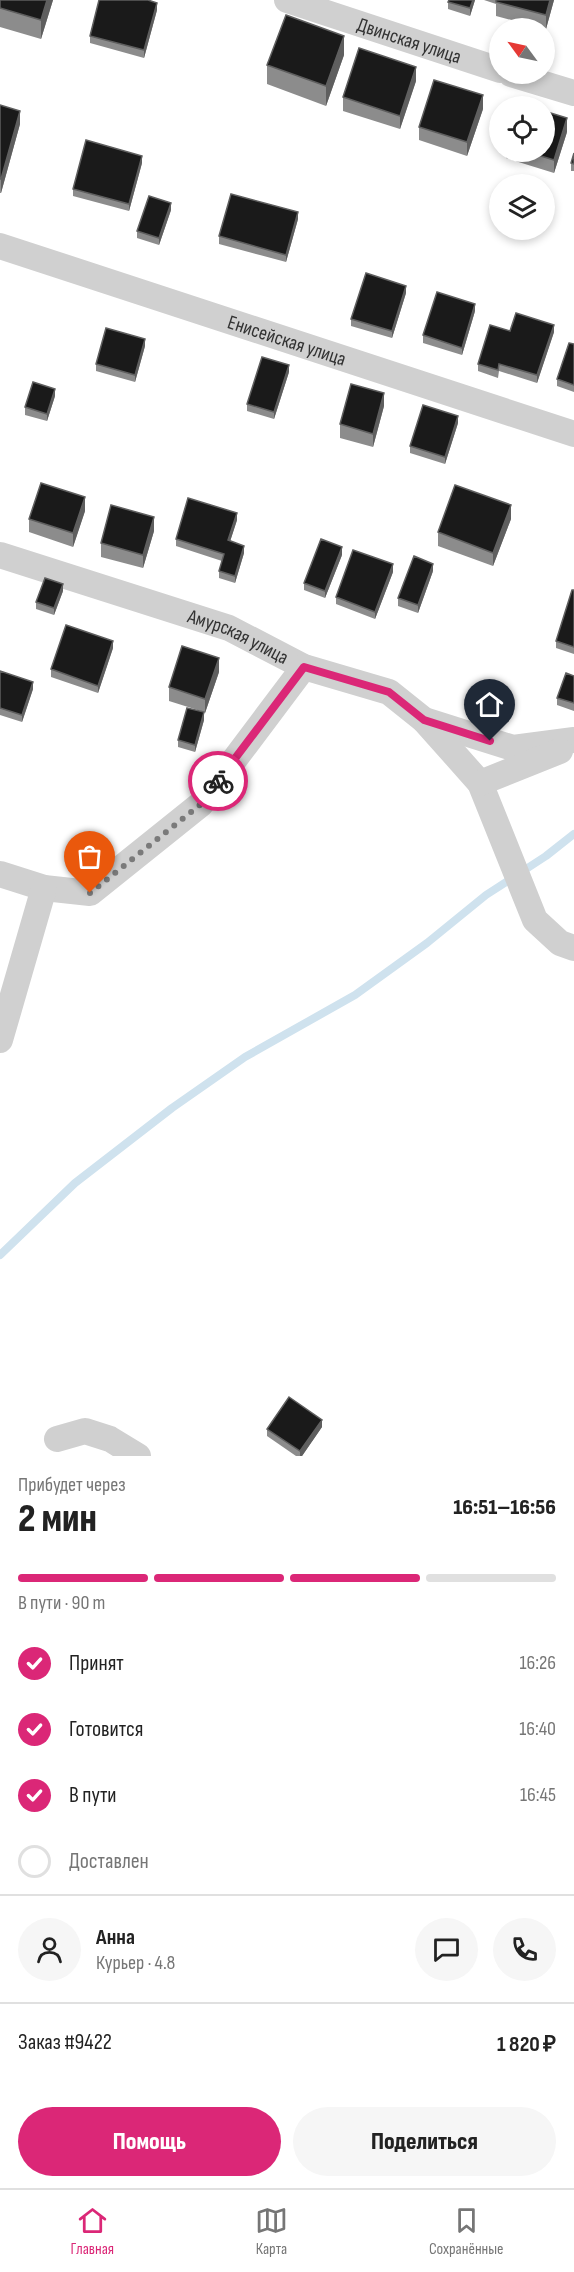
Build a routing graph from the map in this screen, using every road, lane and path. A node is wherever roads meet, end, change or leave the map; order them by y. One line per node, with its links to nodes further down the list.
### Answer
1 (287, 0): 2 (street, Двинская улица)
2 (489, 66)
3 (544, 84): 4 (street)
4 (574, 93)
5 (0, 246): 6 (street, Енисейская улица)
6 (574, 434)
7 (0, 555): 8 (street, Амурская улица)
8 (304, 667): 9 (street, Амурская улица); 14 (street)
9 (424, 720): 10 (street, Амурская улица); 12 (street)
10 (574, 740)
11 (574, 746): 12 (street)
12 (480, 783): 15 (street)
13 (0, 874): 14 (street)
14 (44, 888): 16 (street)
15 (574, 948)
16 (0, 1040)
17 (57, 1439): 18 (street)
18 (138, 1456)

